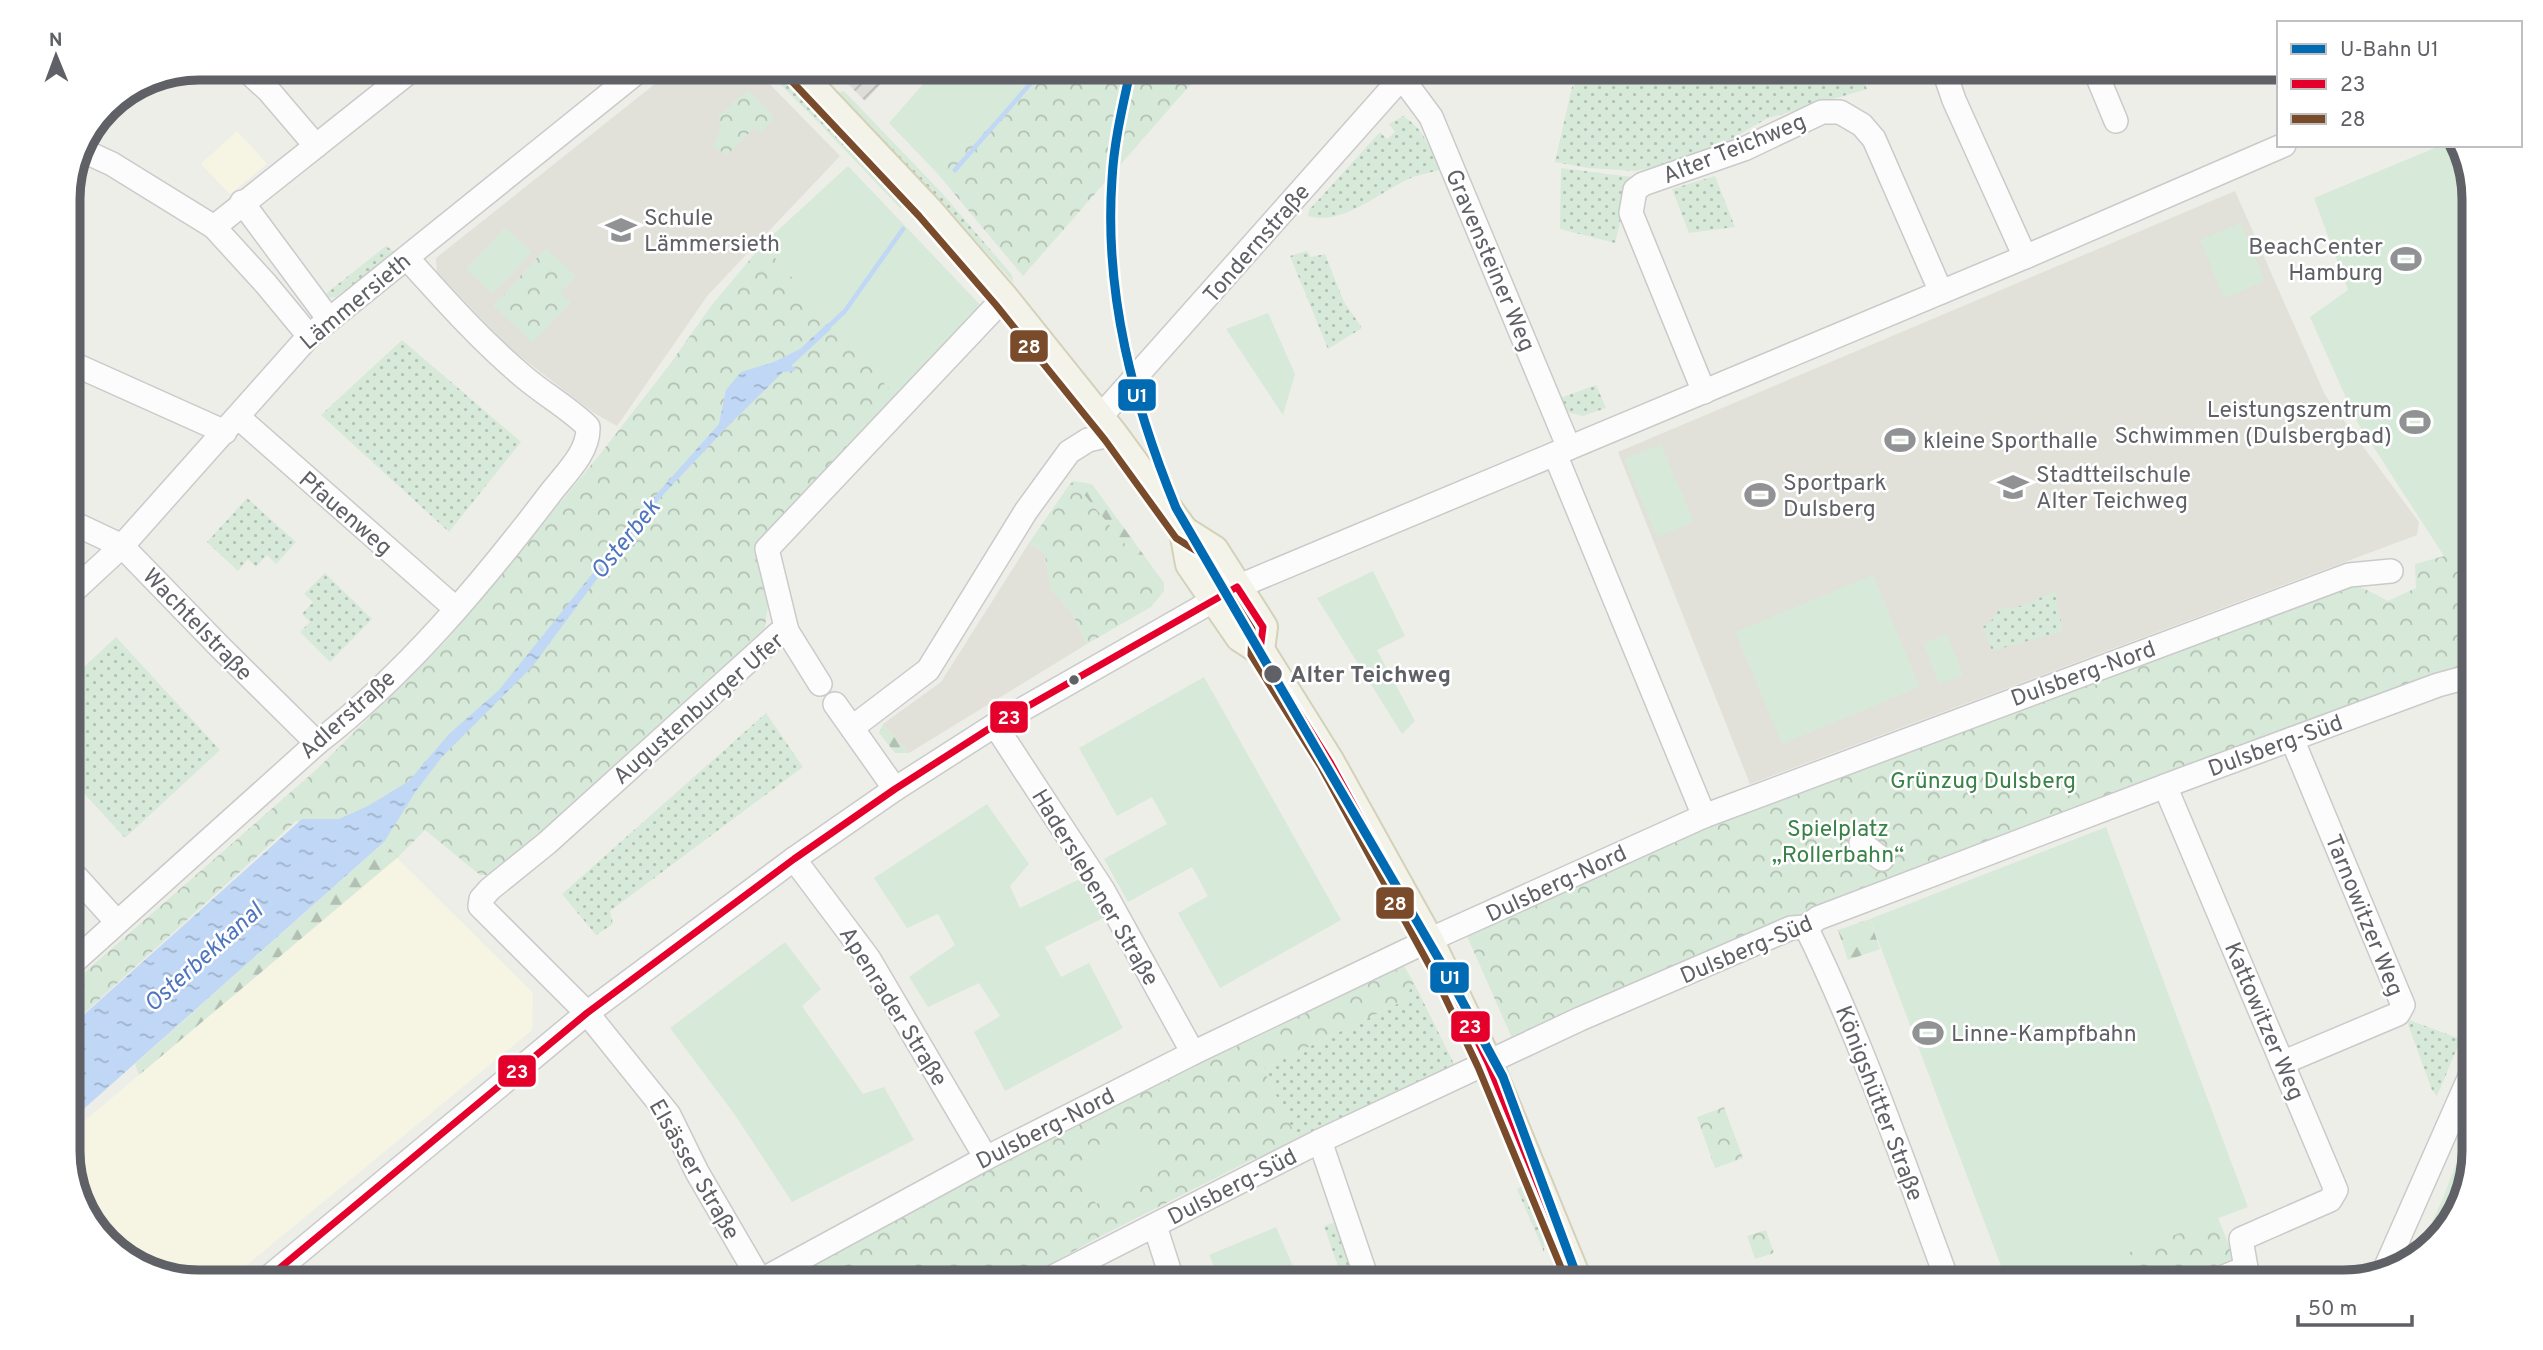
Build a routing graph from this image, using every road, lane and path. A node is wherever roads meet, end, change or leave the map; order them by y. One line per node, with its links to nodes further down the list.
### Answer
1 (257, 80): 10 (street)
2 (399, 80): 10 (street)
3 (627, 80): 16 (street, Lämmersieth)
4 (806, 80): 18 (main road)
5 (1400, 80): 24 (street, Tondernstraße)
6 (1410, 80): 25 (street, Gravensteiner Weg)
7 (1947, 80): 15 (street)
8 (2099, 80): 9 (street)
9 (2116, 121)
10 (316, 146): 13 (street)
11 (2279, 147): 15 (street)
12 (90, 154): 14 (street)
13 (242, 202): 14 (street); 19 (street)
14 (214, 227): 20 (street)
15 (2025, 257): 17 (street)
16 (407, 258): 19 (street, Lämmersieth); 31 (street, Adlerstraße)
17 (1941, 292): 22 (street); 22 (street, Alter Teichweg)
18 (1004, 298): 24 (main road); 32 (street, Augustenburger Ufer)
19 (328, 318): 20 (street, Lämmersieth)
20 (309, 336): 23 (street, Lämmersieth)
21 (81, 367): 23 (street, Pfauenweg)
22 (1704, 391): 25 (street)
23 (231, 424): 27 (street, Lämmersieth); 31 (street, Pfauenweg)
24 (1107, 426): 30 (main road); 37 (street)
25 (1562, 451): 30 (street); 42 (street, Gravensteiner Weg)
26 (81, 527): 27 (street, Wachtelstraße)
27 (122, 546): 29 (street, Lämmersieth); 39 (street, Wachtelstraße)
28 (2391, 571): 42 (street, Dulsberg-Nord)
29 (81, 584)
30 (1226, 593): 36 (street); 50 (main road)
31 (455, 608): 39 (street, Adlerstraße)
32 (788, 631): 34 (street); 47 (street, Augustenburger Ufer)
33 (2462, 679): 38 (street, Dulsberg-Süd)
34 (820, 684)
35 (835, 704): 37 (street)
36 (995, 725): 41 (street); 53 (street, Haderslebener Straße)
37 (853, 727): 41 (street)
38 (2292, 739): 40 (street, Dulsberg-Süd); 55 (street, Tarnowitzer Weg)
39 (317, 743): 48 (street, Adlerstraße)
40 (2165, 786): 49 (street, Dulsberg-Süd); 55 (street, Kattowitzer Weg)
41 (895, 789): 44 (street)
42 (1704, 816): 50 (street, Dulsberg-Nord)
43 (1861, 843): 45 (street)
44 (794, 859): 52 (street); 58 (street, Apenrader Straße)
45 (1882, 859)
46 (81, 882): 48 (street)
47 (485, 898): 52 (street, Elsässer Straße)
48 (117, 922): 51 (street, Adlerstraße)
49 (1812, 922): 54 (street, Dulsberg-Süd); 68 (street, Königshütter Straße)
50 (1429, 940): 53 (street, Dulsberg-Nord); 54 (main road)
51 (81, 955)
52 (587, 1013): 61 (street); 62 (street, Elsässer Straße)
53 (1193, 1053): 58 (street, Dulsberg-Nord)
54 (1488, 1063): 57 (street, Dulsberg-Süd); 67 (main road)
55 (2282, 1063): 69 (street, Kattowitzer Weg)
56 (2462, 1094): 60 (street)
57 (1320, 1141): 59 (street, Dulsberg-Süd); 66 (street)
58 (986, 1158): 63 (street, Dulsberg-Nord)
59 (1155, 1226): 64 (street, Dulsberg-Süd); 65 (street)
60 (2389, 1260)
61 (277, 1270)
62 (753, 1270)
63 (779, 1270)
64 (1067, 1270)
65 (1169, 1270)
66 (1364, 1270)
67 (1573, 1270)
68 (1944, 1270)
69 (2247, 1270)

